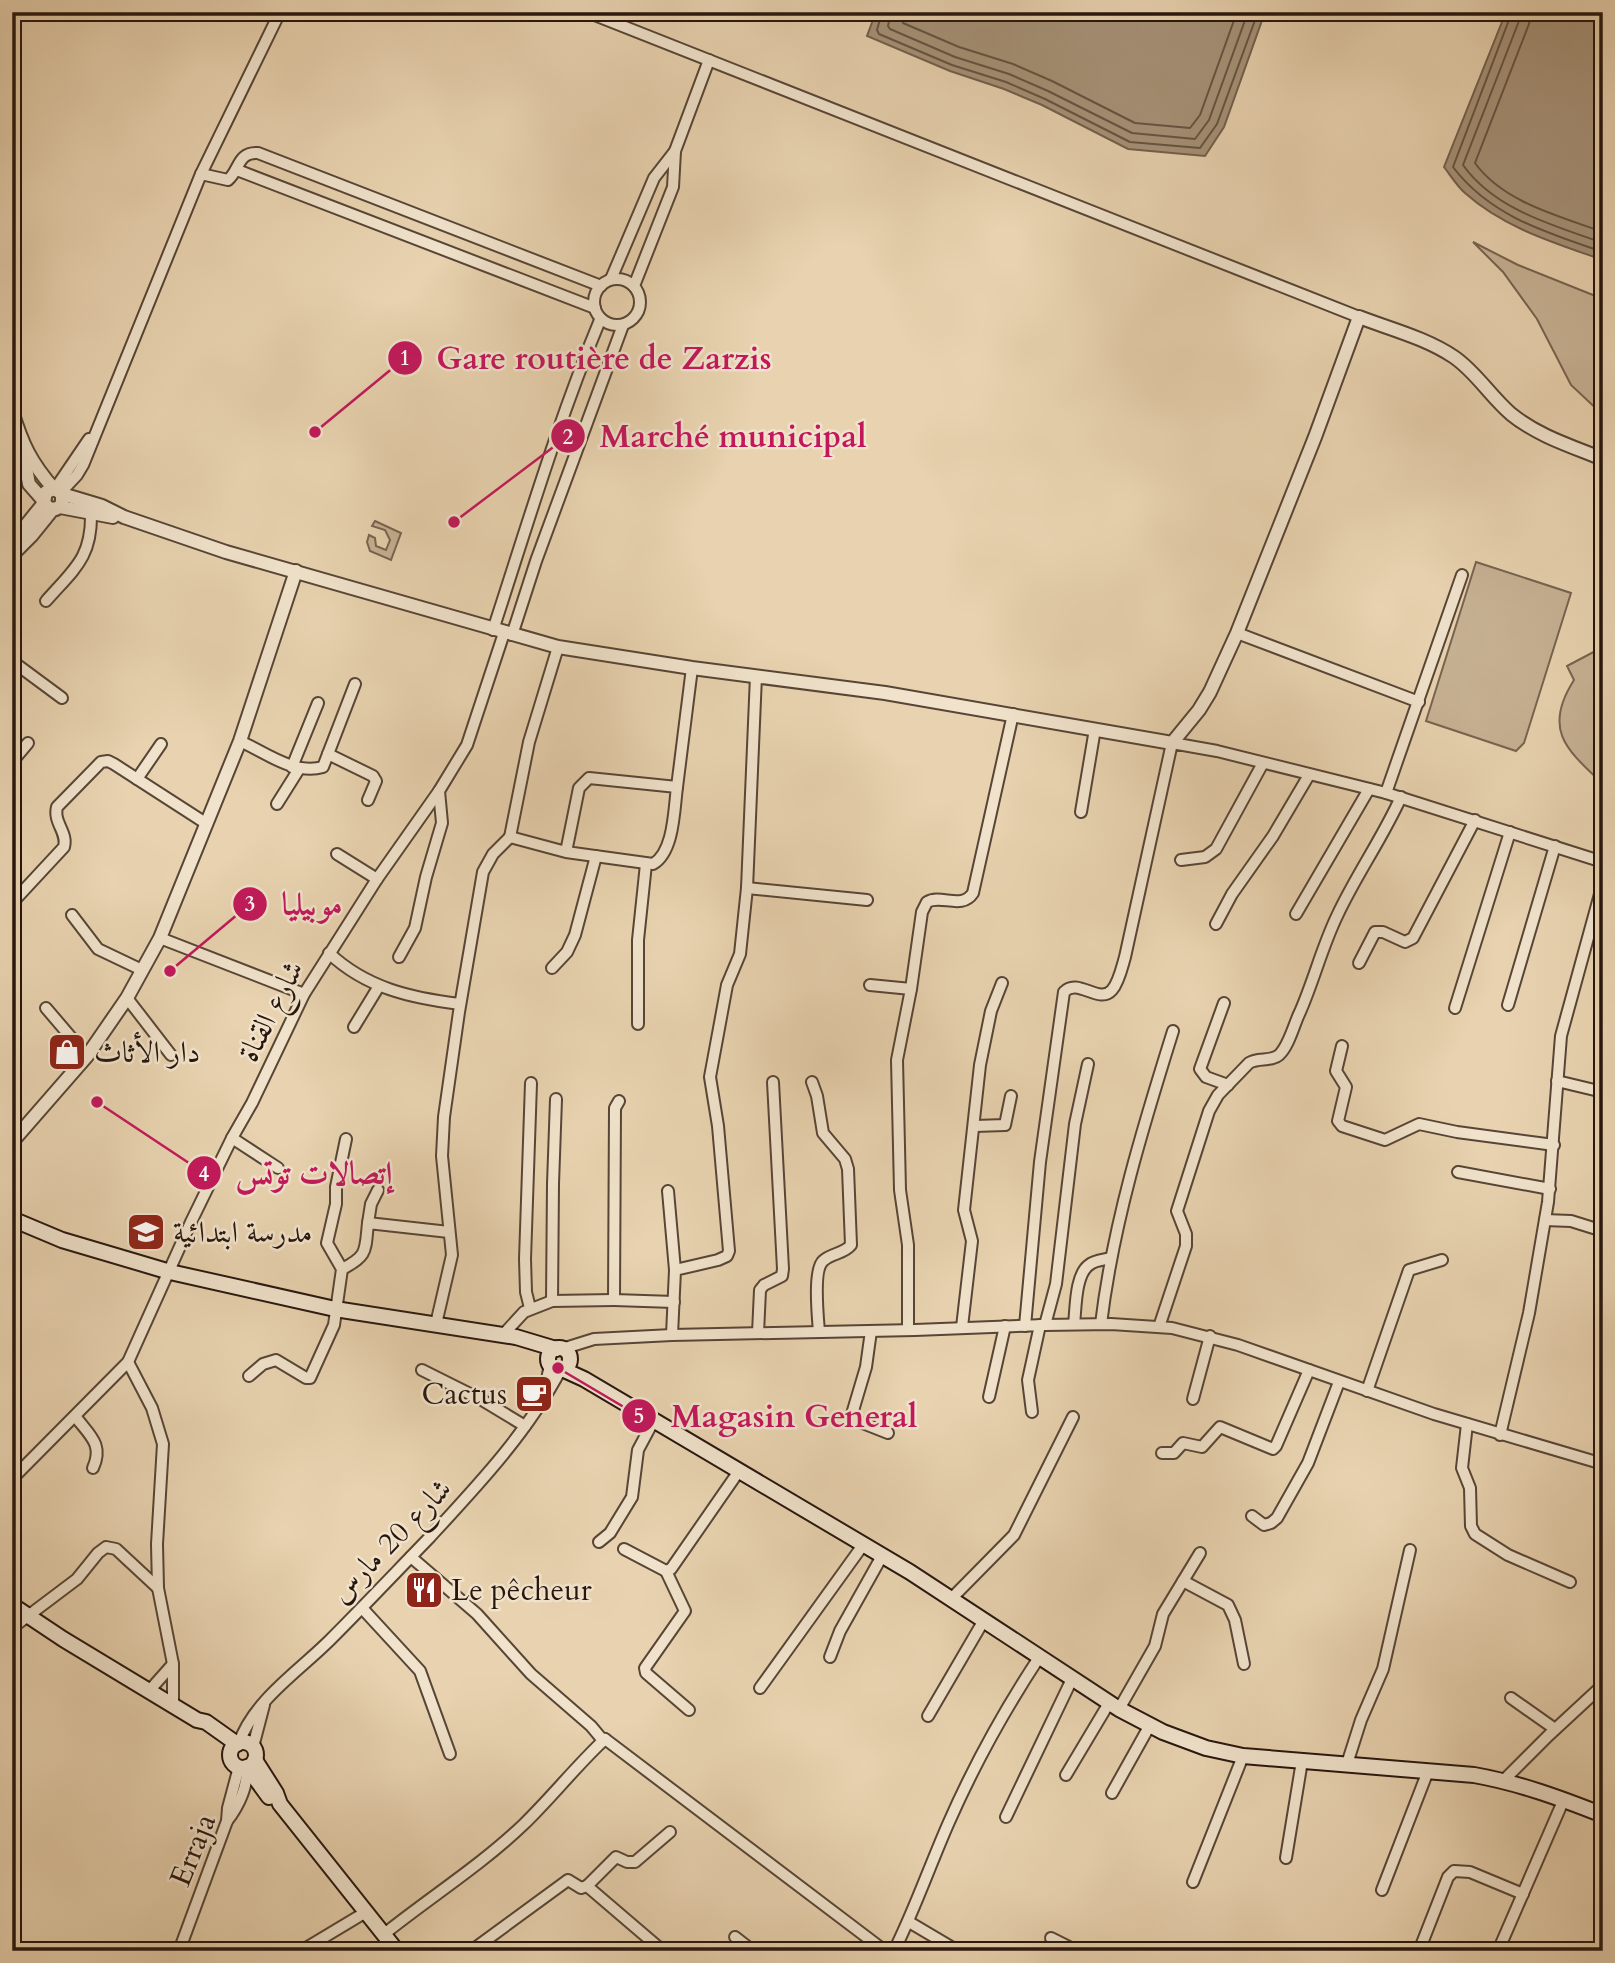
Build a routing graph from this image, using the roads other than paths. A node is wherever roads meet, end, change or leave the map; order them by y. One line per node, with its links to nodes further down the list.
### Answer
1 (280, 12): 6 (street)
2 (587, 12): 3 (street)
3 (709, 60): 4 (street); 11 (street)
4 (676, 151): 7 (street); 9 (street)
5 (236, 170): 6 (street); 8 (street); 10 (street)
6 (201, 174): 18 (street)
7 (611, 279): 8 (street); 9 (street)
8 (601, 286): 10 (street)
9 (634, 286): 13 (street)
10 (595, 308): 12 (street)
11 (1359, 317): 16 (street); 27 (street)
12 (600, 320): 13 (street); 26 (street)
13 (623, 325): 26 (street)
14 (12, 411): 15 (street)
15 (22, 443): 17 (street); 18 (street)
16 (1603, 459)
17 (27, 477): 18 (street); 21 (street)
18 (54, 498): 19 (street); 20 (street); 21 (street); 22 (street)
19 (92, 513): 20 (street); 25 (street)
20 (124, 517): 23 (street)
21 (23, 529): 22 (street)
22 (12, 553)
23 (296, 571): 26 (street); 38 (street)
24 (1462, 575): 34 (street)
25 (46, 601)
26 (503, 633): 28 (street); 50 (street, شارع القناة)
27 (1237, 633): 34 (street); 40 (street)
28 (558, 647): 30 (street); 59 (street)
29 (12, 661): 33 (street)
30 (692, 668): 31 (street); 48 (street)
31 (756, 676): 36 (street); 69 (street)
32 (355, 684): 42 (street)
33 (62, 698)
34 (1419, 702): 51 (street)
35 (318, 703): 45 (street)
36 (1013, 715): 37 (street); 84 (street)
37 (1095, 729): 40 (street); 55 (street)
38 (240, 741): 45 (street); 57 (street)
39 (28, 743): 43 (street)
40 (1172, 743): 44 (street); 136 (street)
41 (162, 744): 47 (street)
42 (328, 754): 45 (street); 53 (street)
43 (12, 762)
44 (1263, 763): 46 (street); 64 (street)
45 (296, 768): 54 (street)
46 (1310, 775): 49 (street); 74 (street)
47 (137, 779): 57 (street); 71 (street)
48 (677, 787): 61 (street); 66 (street)
49 (1370, 789): 51 (street); 72 (street)
50 (439, 791): 67 (street, شارع القناة); 77 (street)
51 (1386, 793): 52 (street)
52 (1401, 797): 56 (street); 103 (street)
53 (368, 800)
54 (277, 804)
55 (1081, 812)
56 (1475, 820): 58 (street); 78 (street)
57 (207, 824): 75 (street)
58 (1510, 832): 60 (street); 91 (street)
59 (510, 836): 61 (street); 88 (street)
60 (1555, 846): 65 (street); 89 (street)
61 (566, 852): 63 (street)
62 (337, 854): 67 (street)
63 (596, 856): 66 (street); 79 (street)
64 (1181, 860)
65 (1603, 862)
66 (646, 864): 92 (street)
67 (377, 879): 76 (street, شارع القناة)
68 (1603, 883): 99 (street)
69 (747, 888): 70 (street); 126 (street)
70 (867, 900)
71 (12, 903)
72 (1296, 914)
73 (72, 915): 80 (street)
74 (1216, 924)
75 (160, 938): 80 (street); 85 (street)
76 (329, 953): 83 (street); 85 (street, شارع القناة)
77 (399, 957)
78 (1359, 963)
79 (552, 968)
80 (142, 971): 86 (street)
81 (1002, 982): 108 (street)
82 (870, 985): 84 (street)
83 (379, 986): 88 (street); 93 (street)
84 (911, 989): 141 (street)
85 (304, 994): 109 (street, شارع القناة)
86 (128, 998): 96 (street); 97 (street)
87 (1224, 1003): 103 (street)
88 (460, 1004): 122 (street)
89 (1508, 1005)
90 (46, 1008): 97 (street)
91 (1455, 1008)
92 (638, 1024)
93 (354, 1027)
94 (1173, 1031): 123 (street)
95 (1342, 1046): 112 (street)
96 (171, 1055)
97 (87, 1056): 111 (street)
98 (1088, 1064): 137 (street)
99 (1558, 1081): 104 (street); 112 (street)
100 (773, 1082): 144 (street)
101 (812, 1082): 143 (street)
102 (531, 1083): 131 (street)
103 (1228, 1085): 140 (street)
104 (1603, 1092)
105 (1010, 1096): 108 (street)
106 (556, 1098): 129 (street)
107 (619, 1101): 128 (street)
108 (975, 1126): 139 (street)
109 (232, 1138): 113 (street); 127 (street, شارع القناة)
110 (346, 1139): 125 (street)
111 (13, 1140)
112 (1554, 1146): 115 (street)
113 (278, 1168)
114 (1458, 1172): 115 (street)
115 (1550, 1189): 119 (street)
116 (378, 1190): 120 (street)
117 (668, 1191): 126 (street)
118 (12, 1219): 127 (main road)
119 (1545, 1220): 121 (street); 164 (street)
120 (368, 1223): 122 (street); 125 (street)
121 (1603, 1231)
122 (449, 1232): 133 (street)
123 (1111, 1258): 134 (street); 135 (street)
124 (1442, 1260): 154 (street)
125 (342, 1269): 132 (street)
126 (675, 1270): 130 (street)
127 (170, 1272): 132 (main road); 149 (street, شارع القناة)
128 (614, 1300): 129 (street); 130 (street)
129 (552, 1301): 131 (street)
130 (674, 1301): 145 (street)
131 (530, 1308): 146 (street)
132 (335, 1310): 133 (main road); 152 (street)
133 (436, 1324): 146 (main road)
134 (1074, 1324): 135 (street); 137 (street)
135 (1101, 1324): 140 (street)
136 (1025, 1325): 137 (street); 138 (street)
137 (1042, 1325): 157 (street)
138 (1005, 1326): 139 (street); 155 (street)
139 (962, 1327): 141 (street)
140 (1159, 1327): 147 (street)
141 (908, 1330): 142 (street)
142 (871, 1331): 143 (street); 163 (street)
143 (819, 1332): 144 (street)
144 (758, 1334): 145 (street)
145 (672, 1335): 148 (street)
146 (504, 1336): 148 (main road)
147 (1210, 1336): 151 (street); 156 (street)
148 (558, 1360): 160 (main road); 162 (street, شارع 20 مارس)
149 (128, 1362): 158 (street, شارع القناة); 181 (street)
150 (422, 1370): 162 (street)
151 (1309, 1370): 153 (street); 165 (street)
152 (249, 1376)
153 (1339, 1382): 154 (street); 170 (street)
154 (1367, 1391): 161 (street)
155 (989, 1397)
156 (1193, 1399)
157 (1032, 1412)
158 (75, 1416): 167 (street); 169 (street, شارع القناة)
159 (1073, 1417): 182 (street)
160 (654, 1420): 168 (main road); 171 (street)
161 (1467, 1424): 164 (street); 180 (street)
162 (525, 1426): 177 (street, شارع 20 مارس)
163 (888, 1433)
164 (1500, 1435): 166 (street)
165 (1163, 1453)
166 (1603, 1464)
167 (93, 1468)
168 (739, 1471): 172 (main road); 178 (street)
169 (12, 1479)
170 (1252, 1516)
171 (599, 1542)
172 (863, 1545): 176 (main road); 194 (street)
173 (624, 1549): 178 (street)
174 (1410, 1550): 208 (street)
175 (1200, 1553): 179 (street)
176 (882, 1556): 182 (main road); 189 (street)
177 (411, 1557): 184 (street, شارع 20 مارس); 203 (street)
178 (666, 1571): 199 (street)
179 (1183, 1581): 191 (street); 198 (street)
180 (1570, 1582)
181 (158, 1587): 185 (street); 190 (street)
182 (951, 1598): 186 (main road)
183 (12, 1605): 185 (main road)
184 (362, 1608): 204 (street); 205 (street, شارع 20 مارس)
185 (29, 1617): 187 (street); 195 (main road)
186 (985, 1620): 188 (main road); 200 (street)
187 (12, 1628)
188 (1040, 1656): 192 (main road); 223 (street)
189 (830, 1657)
190 (173, 1664): 195 (street); 197 (street)
191 (1244, 1664)
192 (1072, 1679): 198 (main road); 215 (street)
193 (1603, 1685): 202 (street)
194 (760, 1688)
195 (149, 1691): 197 (main road)
196 (1511, 1698): 202 (street)
197 (173, 1705): 205 (main road)
198 (1114, 1706): 201 (main road); 210 (street)
199 (689, 1710)
200 (928, 1716)
201 (1150, 1725): 206 (main road); 212 (street)
202 (1555, 1729): 211 (street)
203 (605, 1739): 224 (street); 233 (street)
204 (450, 1754)
205 (243, 1756): 222 (main road); 227 (street, Erraja)
206 (1243, 1756): 207 (main road); 218 (street)
207 (1301, 1761): 208 (main road); 217 (street)
208 (1347, 1764): 209 (main road)
209 (1429, 1771): 211 (main road); 220 (street)
210 (1066, 1775)
211 (1504, 1780): 213 (main road)
212 (1112, 1793)
213 (1564, 1799): 214 (main road); 221 (street)
214 (1603, 1815)
215 (1006, 1816)
216 (670, 1832): 219 (street)
217 (1286, 1858)
218 (1193, 1882)
219 (587, 1886): 230 (street); 231 (street)
220 (1382, 1890)
221 (1523, 1894): 237 (street); 238 (street)
222 (366, 1912): 224 (main road); 228 (street)
223 (909, 1922): 234 (street); 235 (street)
224 (383, 1935): 229 (main road)
225 (735, 1937): 232 (street)
226 (1051, 1938): 236 (street)
227 (179, 1951)
228 (301, 1951)
229 (397, 1951)
230 (471, 1951)
231 (663, 1951)
232 (753, 1951)
233 (885, 1951)
234 (894, 1951)
235 (958, 1951)
236 (1077, 1951)
237 (1419, 1951)
238 (1498, 1951)

